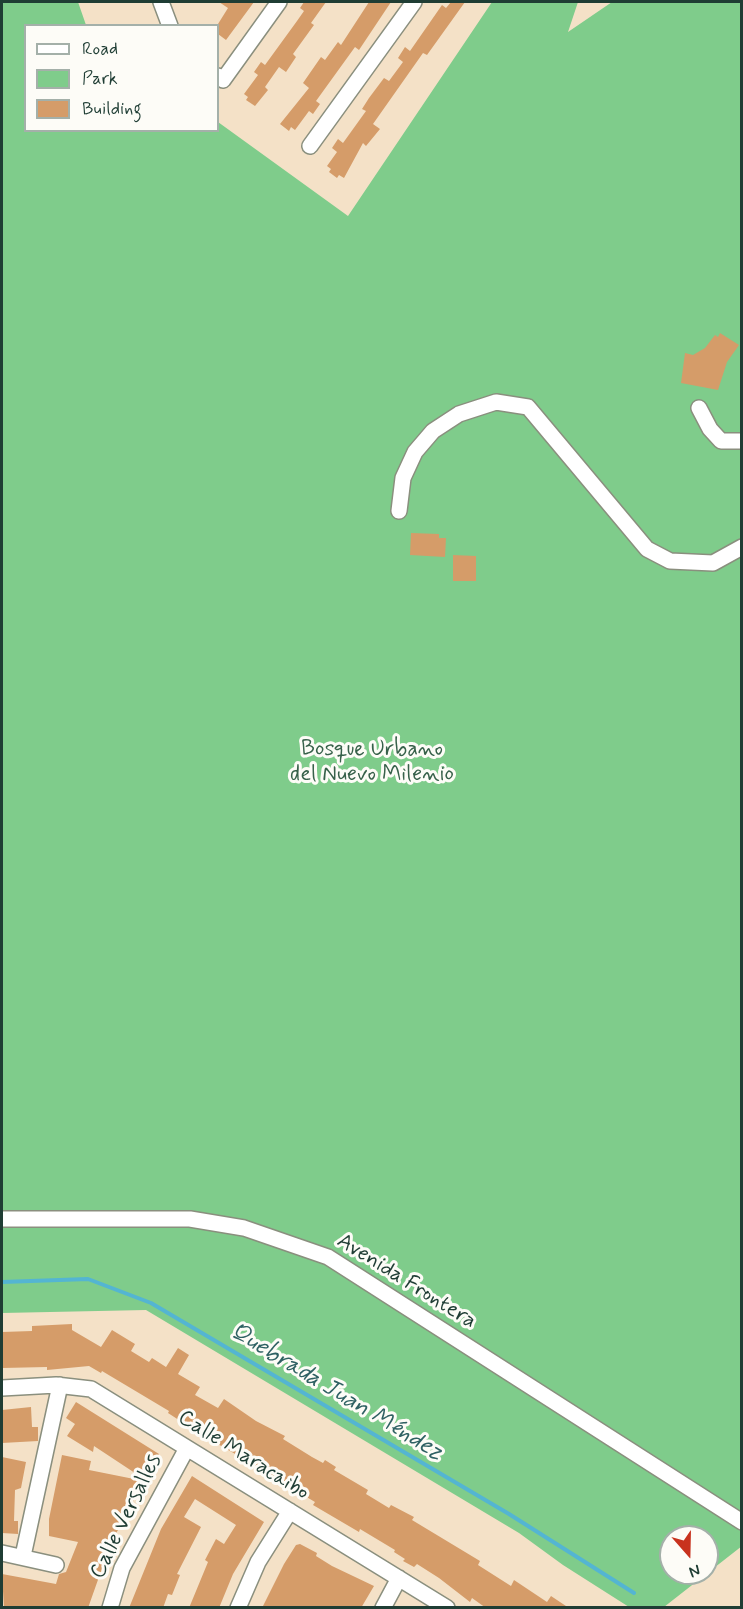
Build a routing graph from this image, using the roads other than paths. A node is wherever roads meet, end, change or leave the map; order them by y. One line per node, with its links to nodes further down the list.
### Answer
1 (279, 2): 5 (street)
2 (414, 2): 6 (street)
3 (162, 5): 4 (street)
4 (169, 24)
5 (219, 77)
6 (310, 146)
7 (699, 408): 8 (street)
8 (741, 441)
9 (399, 511): 10 (street)
10 (741, 547)
11 (2, 1219): 16 (street, Avenida Frontera)
12 (60, 1385): 13 (street, Calle Maracaibo); 14 (street, Calle Maracaibo); 18 (street)
13 (2, 1388)
14 (187, 1448): 15 (street, Calle Maracaibo); 21 (street, Calle Versalles)
15 (290, 1511): 20 (street, Calle Maracaibo); 22 (street)
16 (741, 1522)
17 (2, 1553): 18 (street)
18 (23, 1556): 19 (street)
19 (56, 1565)
20 (399, 1578): 23 (street); 24 (street, Calle Maracaibo)
21 (110, 1608)
22 (238, 1608)
23 (383, 1608)
24 (447, 1608)

